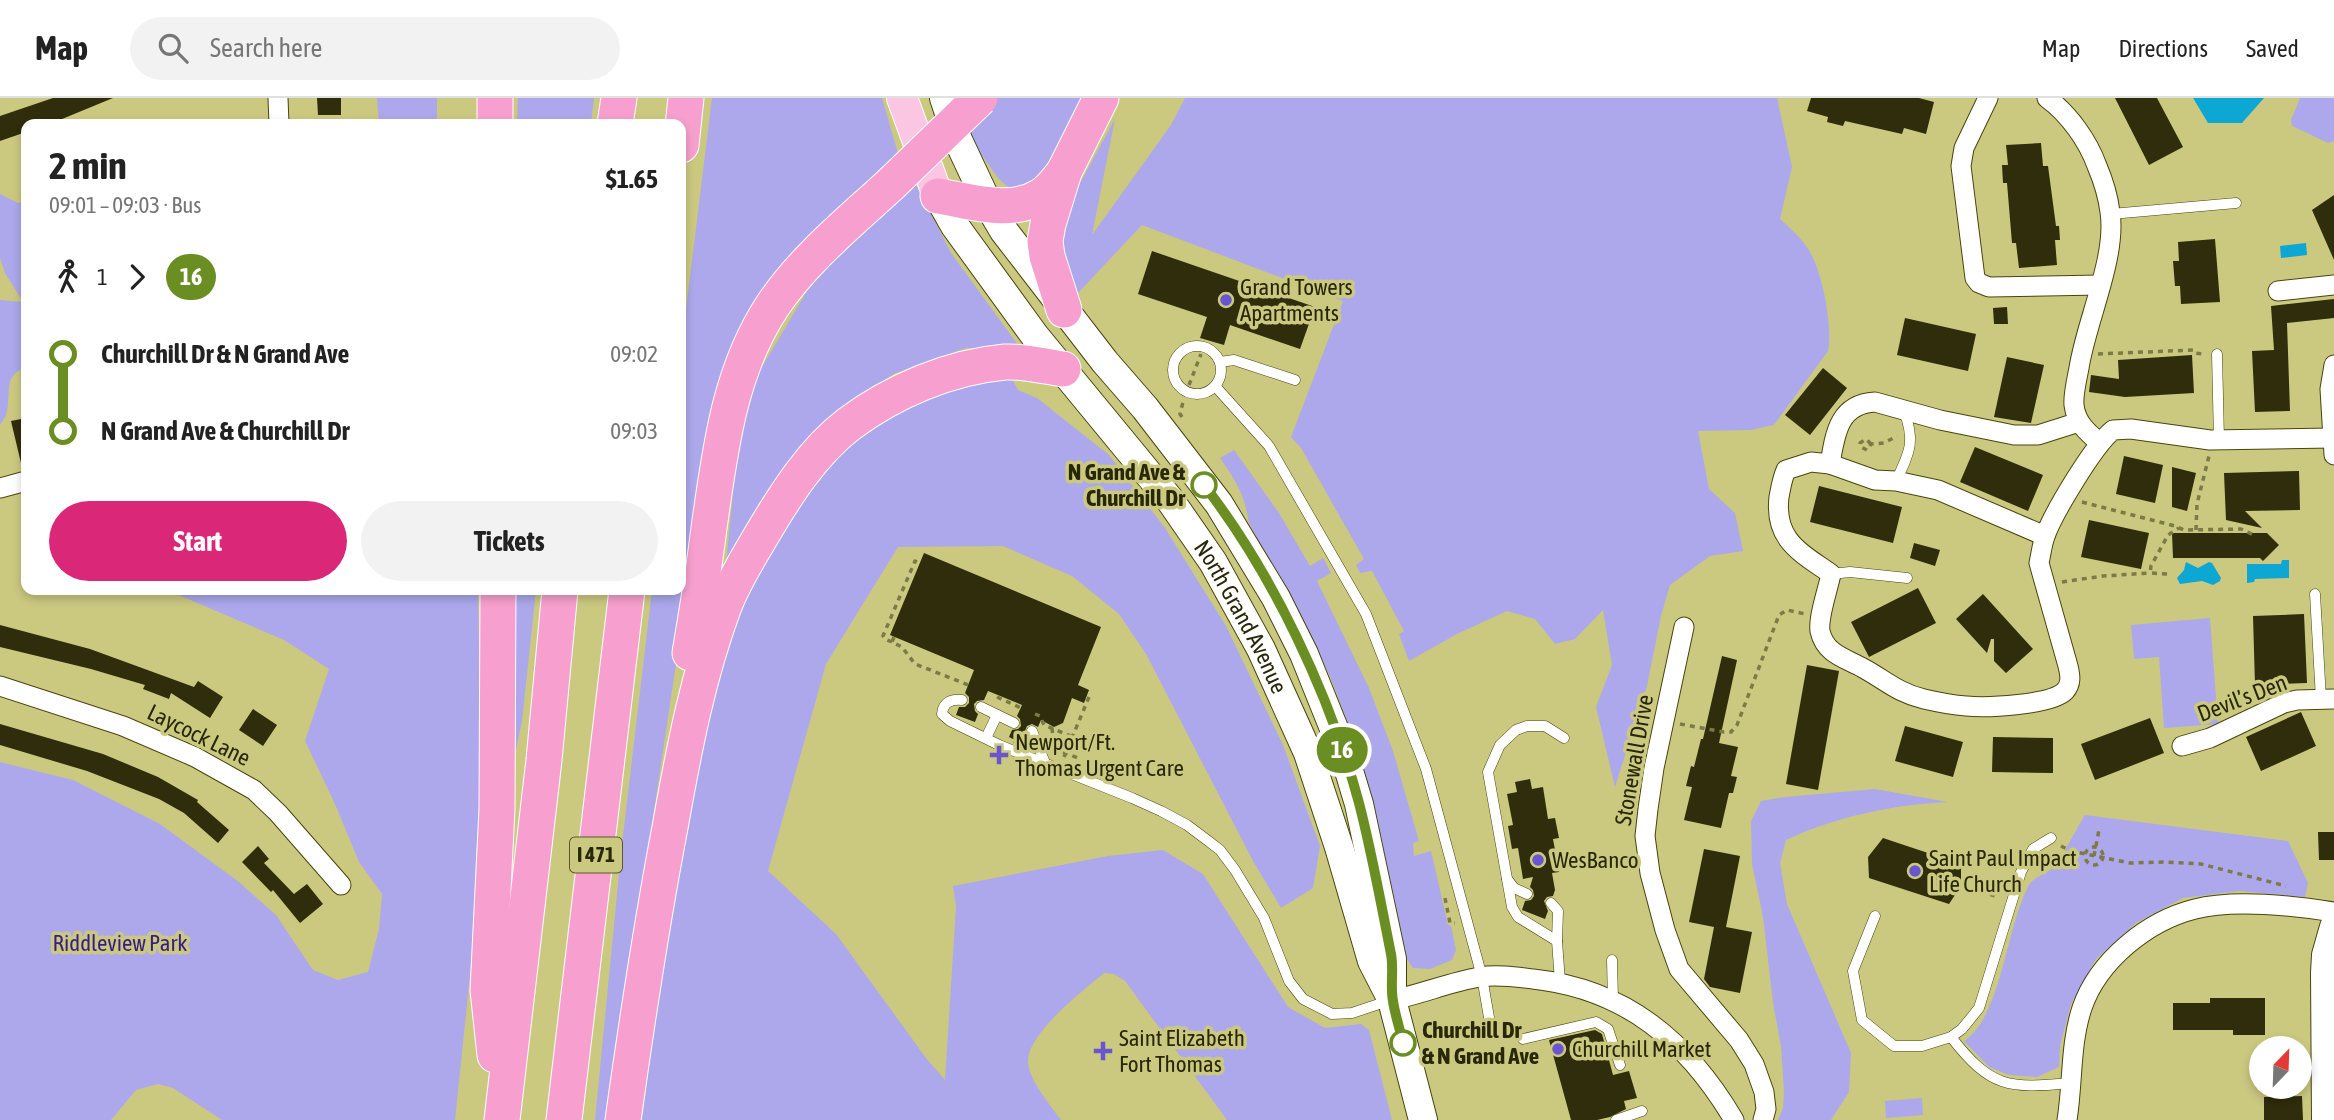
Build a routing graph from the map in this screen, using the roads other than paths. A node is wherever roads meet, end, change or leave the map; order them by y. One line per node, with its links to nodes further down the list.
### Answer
1 (278, 98): 11 (street)
2 (495, 98): 12 (highway)
3 (619, 98): 13 (highway)
4 (686, 98): 14 (highway)
5 (902, 98): 16 (main road, North Grand Avenue)
6 (944, 98): 18 (main road, North Grand Avenue)
7 (980, 98): 58 (highway, bridge)
8 (1101, 98): 15 (highway)
9 (1988, 98): 20 (street)
10 (2052, 99): 19 (street)
11 (279, 119)
12 (495, 119)
13 (616, 119)
14 (684, 119)
15 (1064, 172): 18 (highway); 23 (highway)
16 (938, 197): 18 (highway); 27 (main road, North Grand Avenue)
17 (2236, 203): 19 (lane)
18 (988, 204): 23 (main road, North Grand Avenue)
19 (2111, 214): 20 (street)
20 (2101, 285): 31 (street)
21 (2334, 285): 22 (street)
22 (2278, 291)
23 (1064, 310): 71 (main road, North Grand Avenue)
24 (2217, 354): 32 (lane)
25 (1220, 362): 28 (lane); 29 (lane); 29 (lane)
26 (2334, 365): 34 (street)
27 (1063, 369): 58 (highway); 71 (main road, North Grand Avenue)
28 (1295, 380)
29 (1215, 386): 69 (lane)
30 (1903, 409): 31 (street); 35 (street); 36 (lane)
31 (2080, 422): 33 (street)
32 (2214, 440): 33 (street); 34 (street)
33 (2100, 443): 39 (street)
34 (2333, 446)
35 (1830, 464): 36 (street); 40 (street)
36 (1896, 481): 39 (street)
37 (21, 482): 38 (street)
38 (0, 488)
39 (2045, 536): 40 (street)
40 (1831, 574): 41 (lane)
41 (1907, 578)
42 (2315, 594): 48 (lane, Devil’s Den)
43 (498, 595): 79 (highway)
44 (560, 595): 79 (highway)
45 (626, 595): 80 (highway, I 471)
46 (1684, 627): 85 (street, Stonewall Drive)
47 (0, 686): 61 (street, Laycock Lane)
48 (2327, 699): 56 (street, Devil’s Den)
49 (962, 700): 54 (lane)
50 (981, 707): 51 (lane)
51 (997, 715): 52 (lane); 54 (lane)
52 (1014, 723)
53 (1032, 731): 57 (lane)
54 (986, 738): 57 (lane)
55 (1564, 738): 60 (lane)
56 (2182, 746)
57 (1045, 764): 71 (lane)
58 (677, 786): 81 (highway)
59 (2051, 838): 74 (lane)
60 (1505, 876): 62 (lane); 67 (lane)
61 (341, 884)
62 (1527, 894)
63 (1551, 902): 67 (lane)
64 (2334, 912): 77 (street)
65 (1875, 916): 74 (lane)
66 (2334, 928): 87 (main road)
67 (1557, 941): 70 (lane)
68 (1612, 960): 72 (lane)
69 (1482, 977): 70 (street); 71 (street); 73 (lane)
70 (1560, 982): 72 (street)
71 (1392, 1000): 82 (main road, North Grand Avenue)
72 (1613, 1001): 84 (street)
73 (1491, 1029)
74 (1951, 1037): 77 (lane)
75 (1523, 1039): 76 (lane)
76 (1620, 1065)
77 (2071, 1083): 86 (street)
78 (1642, 1111): 83 (lane)
79 (501, 1120)
80 (564, 1120)
81 (623, 1120)
82 (1423, 1120)
83 (1616, 1120)
84 (1734, 1120)
85 (1763, 1120)
86 (2067, 1120)
87 (2326, 1120)

